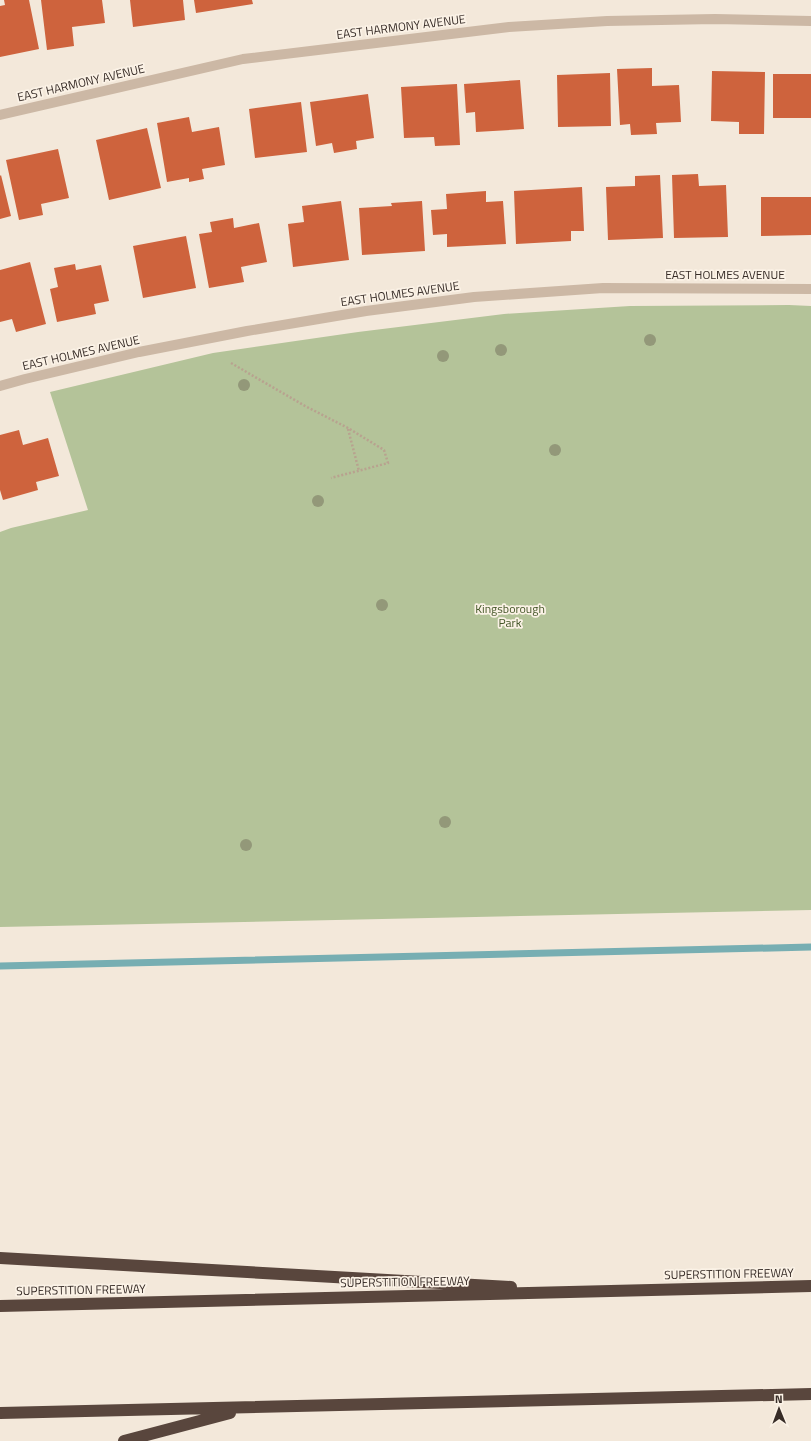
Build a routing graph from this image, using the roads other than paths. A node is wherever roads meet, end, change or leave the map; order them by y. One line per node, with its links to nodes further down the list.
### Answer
1 (811, 21): 2 (street, EAST HARMONY AVENUE)
2 (0, 115)
3 (811, 289): 4 (street, EAST HOLMES AVENUE)
4 (0, 386)
5 (0, 1258): 7 (highway)
6 (811, 1286): 7 (highway, SUPERSTITION FREEWAY)
7 (600, 1292): 8 (highway, SUPERSTITION FREEWAY)
8 (0, 1306)
9 (811, 1394): 10 (highway)
10 (251, 1408): 11 (highway); 12 (highway)
11 (0, 1413)
12 (124, 1441)

